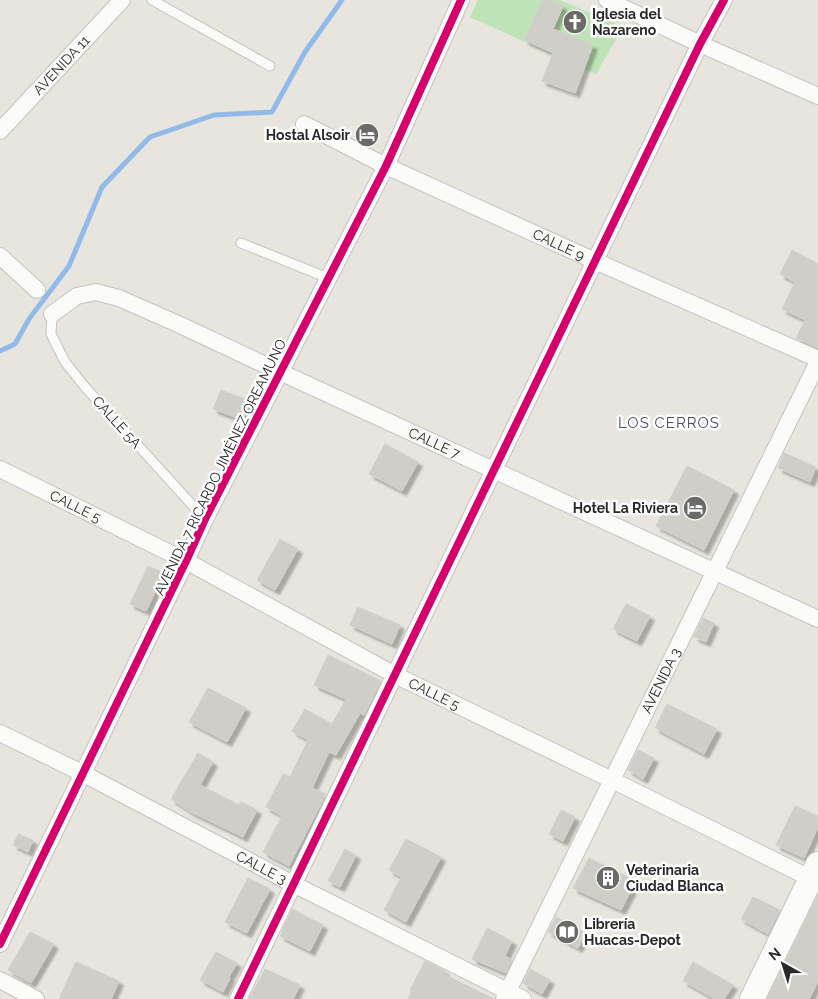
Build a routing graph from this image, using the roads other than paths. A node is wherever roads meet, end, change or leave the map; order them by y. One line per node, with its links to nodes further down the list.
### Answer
1 (122, 0): 10 (street, AVENIDA 11)
2 (152, 0): 7 (lane)
3 (461, 0): 11 (street, AVENIDA 7 RICARDO JIMÉNEZ OREAMUNO)
4 (724, 0): 6 (street)
5 (615, 2): 6 (street)
6 (700, 44): 8 (street); 14 (street)
7 (270, 66)
8 (818, 96)
9 (304, 124): 11 (street, CALLE 9)
10 (0, 131)
11 (386, 166): 14 (street, CALLE 9); 15 (street, AVENIDA 7 RICARDO JIMÉNEZ OREAMUNO)
12 (241, 244): 15 (lane)
13 (0, 256): 16 (street)
14 (595, 262): 18 (street, CALLE 9); 21 (street)
15 (328, 278): 19 (street, AVENIDA 7 RICARDO JIMÉNEZ OREAMUNO)
16 (37, 290)
17 (52, 314): 19 (street, CALLE 7); 22 (lane, CALLE 5A)
18 (818, 360): 24 (street, AVENIDA 3)
19 (280, 372): 21 (street, CALLE 7); 22 (street, AVENIDA 7 RICARDO JIMÉNEZ OREAMUNO)
20 (0, 469): 23 (street, CALLE 5)
21 (494, 470): 24 (street, CALLE 7); 26 (street)
22 (205, 519): 23 (street, AVENIDA 7 RICARDO JIMÉNEZ OREAMUNO)
23 (186, 561): 26 (street, CALLE 5); 28 (street, AVENIDA 7 RICARDO JIMÉNEZ OREAMUNO)
24 (714, 572): 25 (street, CALLE 7); 29 (street, AVENIDA 3)
25 (818, 619)
26 (395, 675): 29 (street, CALLE 5); 31 (street)
27 (0, 733): 28 (street, CALLE 3)
28 (82, 774): 31 (street, CALLE 3); 32 (street, AVENIDA 7 RICARDO JIMÉNEZ OREAMUNO)
29 (612, 780): 30 (street, CALLE 5); 34 (street, AVENIDA 3)
30 (816, 875): 38 (street)
31 (293, 884): 34 (street, CALLE 3); 36 (street)
32 (0, 944)
33 (0, 980): 35 (street)
34 (506, 995): 37 (street, CALLE 3)
35 (36, 999)
36 (238, 999)
37 (523, 999)
38 (752, 999)

